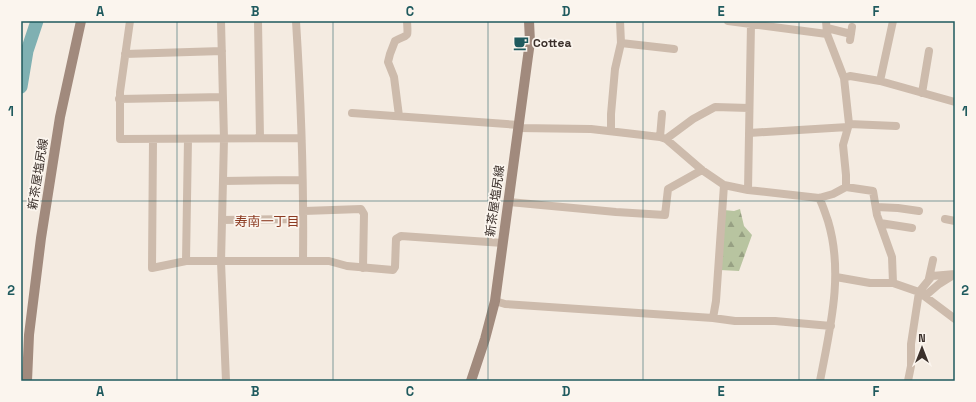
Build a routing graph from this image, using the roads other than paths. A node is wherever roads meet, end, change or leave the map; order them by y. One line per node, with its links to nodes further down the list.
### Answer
1 (81, 21): 71 (main road, 新茶屋塩尻線)
2 (130, 21): 18 (street)
3 (221, 21): 16 (street)
4 (258, 21): 34 (street)
5 (296, 21): 35 (street)
6 (407, 21): 28 (street)
7 (529, 21): 31 (main road, 新茶屋塩尻線)
8 (620, 21): 14 (street)
9 (728, 21): 11 (street)
10 (894, 21): 20 (street)
11 (751, 24): 12 (street); 25 (street)
12 (827, 28): 13 (street); 19 (street)
13 (851, 34)
14 (621, 43): 15 (street); 32 (street)
15 (674, 49)
16 (222, 51): 18 (street); 22 (street)
17 (929, 51): 21 (street)
18 (125, 54): 23 (street)
19 (844, 78): 20 (street); 30 (street)
20 (880, 81): 21 (street)
21 (922, 93): 24 (street)
22 (223, 96): 23 (street); 38 (street)
23 (119, 99): 39 (street)
24 (955, 102)
25 (748, 108): 33 (street); 36 (street)
26 (352, 114): 28 (street)
27 (662, 114): 36 (street)
28 (399, 116): 31 (street)
29 (891, 124): 30 (street)
30 (848, 125): 33 (street); 44 (street)
31 (518, 126): 32 (street); 47 (main road, 新茶屋塩尻線)
32 (610, 132): 36 (street)
33 (749, 133): 45 (street)
34 (260, 138): 35 (street); 38 (street)
35 (301, 138): 41 (street)
36 (663, 138): 40 (street)
37 (188, 139): 38 (street); 39 (street); 58 (street)
38 (224, 139): 42 (street)
39 (153, 140): 58 (street)
40 (702, 170): 43 (street); 47 (street)
41 (302, 180): 42 (street); 50 (street)
42 (223, 181): 52 (street)
43 (724, 185): 45 (street); 68 (street)
44 (846, 187): 46 (street); 48 (street)
45 (748, 190): 46 (street)
46 (819, 198): 63 (street)
47 (509, 202): 56 (main road, 新茶屋塩尻線)
48 (876, 207): 49 (street); 54 (street)
49 (919, 211)
50 (304, 215): 52 (street); 59 (street); 61 (street)
51 (945, 219): 53 (street)
52 (222, 220): 60 (street)
53 (955, 221)
54 (880, 224): 55 (street); 65 (street)
55 (912, 228)
56 (503, 243): 61 (street); 67 (main road, 新茶屋塩尻線)
57 (933, 260): 64 (street)
58 (186, 261): 60 (street)
59 (303, 261): 60 (street); 61 (street)
60 (221, 262): 72 (street)
61 (363, 268)
62 (955, 274): 64 (street); 66 (street)
63 (836, 277): 65 (street); 70 (street)
64 (929, 278): 66 (street)
65 (893, 283): 66 (street)
66 (922, 294): 69 (street); 75 (street)
67 (495, 301): 68 (street); 73 (main road, 新茶屋塩尻線)
68 (713, 318): 70 (street)
69 (955, 319)
70 (830, 326): 74 (street)
71 (27, 381)
72 (226, 381)
73 (471, 381)
74 (820, 381)
75 (908, 381)

